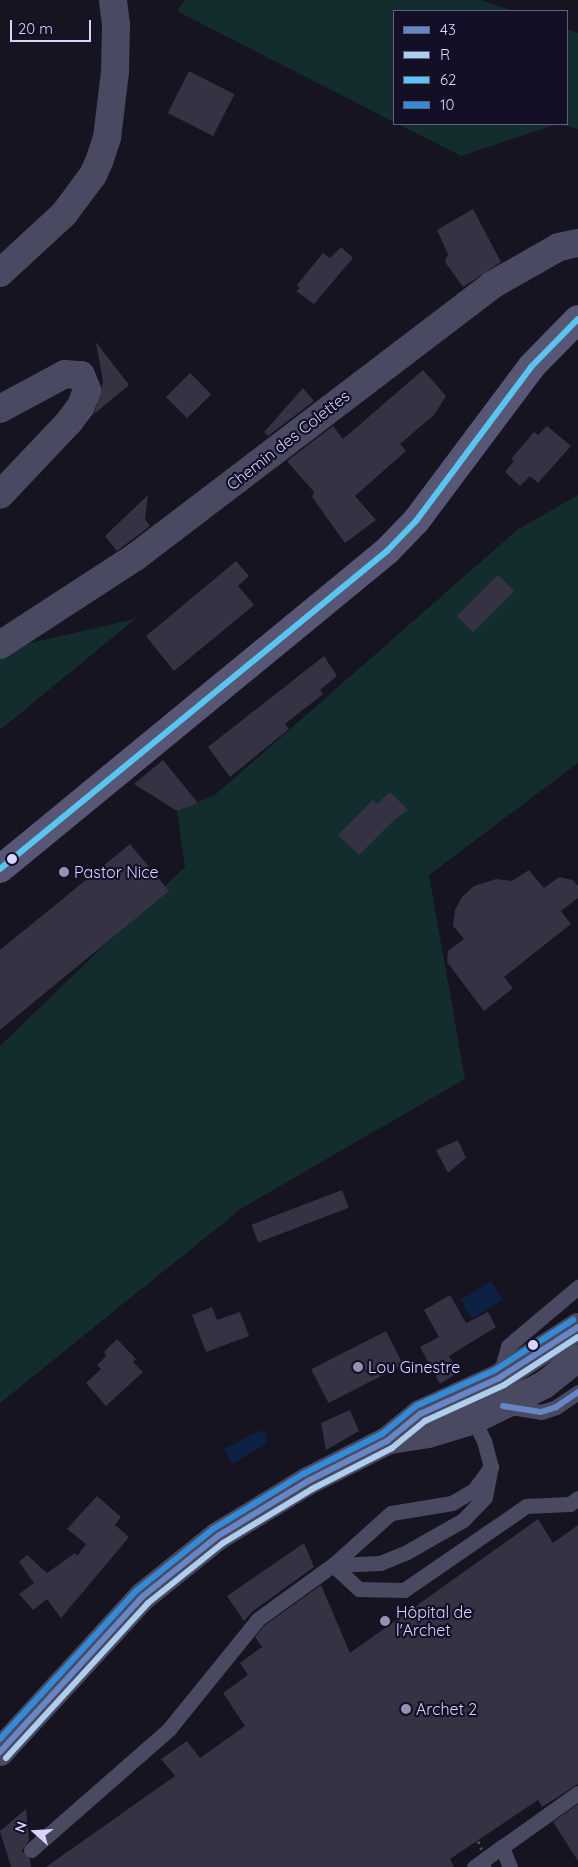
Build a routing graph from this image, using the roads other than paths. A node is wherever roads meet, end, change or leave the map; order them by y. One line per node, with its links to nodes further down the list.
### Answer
1 (113, 0): 3 (street)
2 (578, 243): 7 (street, Chemin des Colettes)
3 (0, 273)
4 (578, 319): 8 (main road)
5 (0, 410): 6 (street)
6 (0, 495)
7 (0, 645)
8 (0, 869)
9 (578, 1286): 12 (lane)
10 (578, 1327): 12 (street)
11 (578, 1358): 15 (street)
12 (499, 1378): 14 (street); 15 (street)
13 (578, 1392): 15 (lane)
14 (461, 1395): 16 (lane); 17 (street)
15 (503, 1406): 16 (street)
16 (474, 1420): 17 (street); 18 (lane)
17 (388, 1441): 21 (street)
18 (491, 1467): 20 (lane); 20 (lane)
19 (578, 1498): 20 (lane)
20 (333, 1565): 24 (lane)
21 (0, 1752)
22 (578, 1793): 23 (lane)
23 (502, 1847): 25 (lane); 26 (lane)
24 (31, 1850)
25 (474, 1867)
26 (510, 1867)

